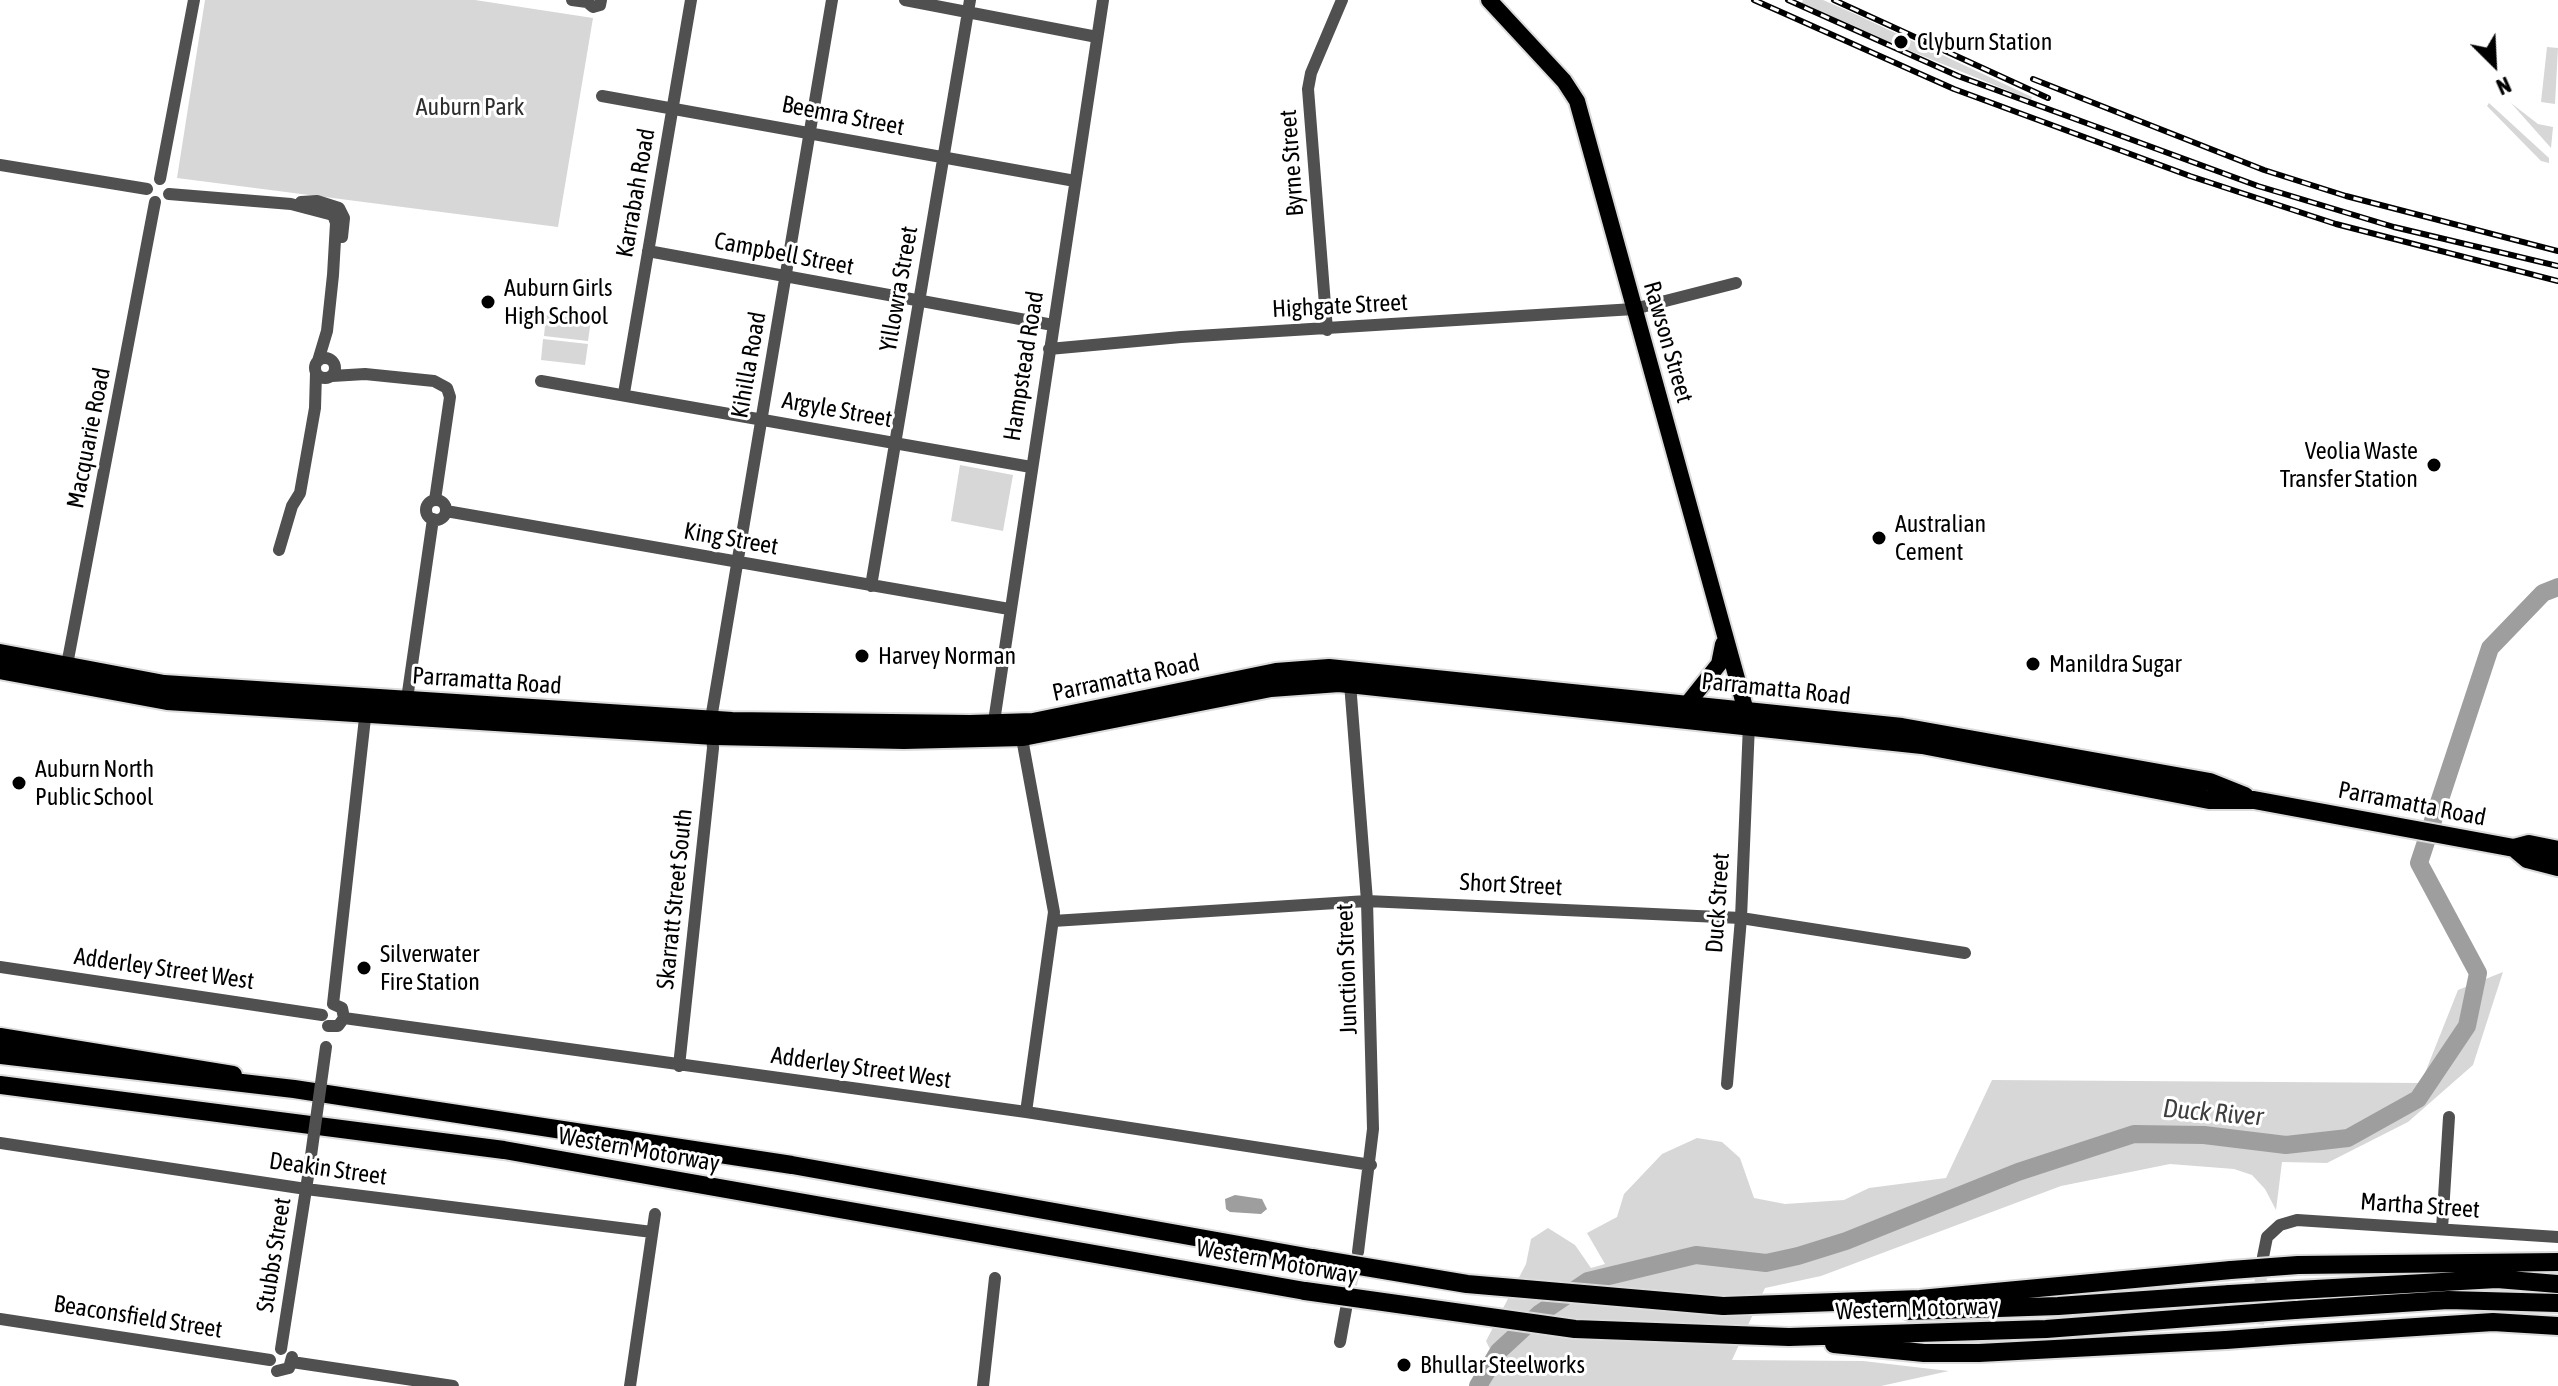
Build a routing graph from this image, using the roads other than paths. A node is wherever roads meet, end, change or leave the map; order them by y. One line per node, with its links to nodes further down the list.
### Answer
1 (194, 0): 17 (street)
2 (572, 0): 3 (street)
3 (601, 0)
4 (691, 0): 13 (street, Karrabah Road)
5 (832, 0): 14 (street, Kihilla Road)
6 (905, 0): 10 (street)
7 (1103, 0): 11 (street, Hampstead Road)
8 (1342, 0): 28 (street, Byrne Street)
9 (1489, 0): 26 (main road, Rawson Street)
10 (969, 5): 11 (street); 15 (street, Yillowra Street)
11 (1097, 37): 18 (street, Hampstead Road)
12 (602, 96): 13 (street, Beemra Street)
13 (673, 107): 14 (street, Beemra Street); 22 (street, Karrabah Road)
14 (810, 131): 15 (street, Beemra Street); 23 (street, Kihilla Road)
15 (944, 157): 18 (street, Beemra Street); 25 (street, Yillowra Street)
16 (0, 165): 19 (street)
17 (160, 179): 19 (street); 20 (street)
18 (1075, 181): 27 (street, Hampstead Road)
19 (147, 189): 21 (street)
20 (169, 194): 21 (street); 30 (street)
21 (155, 202): 46 (street, Macquarie Road)
22 (648, 251): 23 (street, Campbell Street); 32 (street, Karrabah Road)
23 (786, 278): 25 (street, Campbell Street); 33 (street, Kihilla Road)
24 (1736, 283): 26 (street, Highgate Street)
25 (920, 301): 27 (street, Campbell Street); 34 (street, Yillowra Street)
26 (1634, 309): 28 (street, Highgate Street); 43 (main road, Rawson Street)
27 (1053, 325): 29 (street, Hampstead Road)
28 (1327, 330): 29 (street, Highgate Street)
29 (1049, 349): 35 (street, Hampstead Road)
30 (326, 368): 36 (street); 39 (street)
31 (541, 381): 32 (street, Argyle Street)
32 (624, 393): 33 (street, Argyle Street)
33 (762, 420): 34 (street, Argyle Street); 40 (street, Kihilla Road)
34 (895, 443): 35 (street, Argyle Street); 41 (street, Yillowra Street)
35 (1031, 467): 42 (street, Hampstead Road)
36 (435, 500): 37 (street); 38 (street)
37 (446, 511): 38 (street); 40 (street, King Street)
38 (433, 519): 48 (street)
39 (279, 550)
40 (737, 563): 41 (street, King Street); 52 (street, Kihilla Road)
41 (871, 586): 42 (street, King Street)
42 (1009, 609): 54 (street, Hampstead Road)
43 (1724, 638): 49 (main road); 51 (main road, Rawson Street)
44 (0, 653): 46 (highway, Parramatta Road)
45 (0, 670): 46 (highway, Parramatta Road)
46 (65, 674): 50 (highway, Parramatta Road)
47 (1350, 683): 51 (highway, Parramatta Road); 53 (highway, Parramatta Road); 58 (street, Junction Street)
48 (407, 699): 50 (highway, Parramatta Road); 52 (highway, Parramatta Road)
49 (1688, 703): 51 (highway, Parramatta Road); 53 (highway, Parramatta Road)
50 (366, 705): 52 (highway, Parramatta Road); 63 (street)
51 (1747, 717): 55 (highway, Parramatta Road); 59 (street, Duck Street)
52 (713, 728): 54 (highway, Parramatta Road); 68 (street, Skarratt Street South)
53 (1021, 730): 54 (highway, Parramatta Road); 60 (street)
54 (993, 732)
55 (2514, 848): 56 (highway, Parramatta Road); 57 (highway, Parramatta Road)
56 (2558, 850)
57 (2558, 867)
58 (1367, 901): 59 (street, Short Street); 60 (street, Short Street); 75 (street, Junction Street)
59 (1741, 918): 61 (street, Short Street); 69 (street, Duck Street)
60 (1053, 921): 72 (street)
61 (1965, 953)
62 (0, 967): 65 (street, Adderley Street West)
63 (333, 1004): 64 (street); 65 (street)
64 (344, 1018): 65 (street); 68 (street, Adderley Street West)
65 (325, 1020): 76 (street, Stubbs Street, bridge)
66 (0, 1037): 71 (highway)
67 (0, 1055): 71 (highway, Western Motorway)
68 (679, 1066): 72 (street, Adderley Street West)
69 (1727, 1084)
70 (0, 1085): 91 (highway, Western Motorway, bridge)
71 (294, 1089): 87 (highway, Western Motorway, bridge)
72 (1026, 1112): 75 (street, Adderley Street West)
73 (2449, 1117): 78 (street)
74 (0, 1143): 76 (street, Deakin Street)
75 (1371, 1165): 81 (street, Junction Street)
76 (306, 1189): 79 (street, Deakin Street); 93 (street, Stubbs Street)
77 (655, 1214): 79 (street)
78 (2442, 1229): 80 (street, Martha Street); 82 (street, Martha Street)
79 (652, 1232): 98 (street)
80 (2558, 1237)
81 (1358, 1252)
82 (2263, 1257)
83 (2558, 1262): 87 (highway, Western Motorway, bridge)
84 (995, 1278): 99 (street)
85 (2558, 1281): 87 (highway, Western Motorway, bridge)
86 (2558, 1303): 91 (highway, Western Motorway, bridge)
87 (1819, 1308)
88 (1346, 1309): 92 (street)
89 (0, 1319): 95 (street, Beaconsfield Street)
90 (2558, 1326): 91 (highway, bridge)
91 (1789, 1337)
92 (1340, 1342)
93 (281, 1349): 94 (street); 95 (street)
94 (292, 1362): 95 (street); 97 (street)
95 (273, 1365): 96 (street)
96 (277, 1386)
97 (453, 1386)
98 (630, 1386)
99 (983, 1386)

